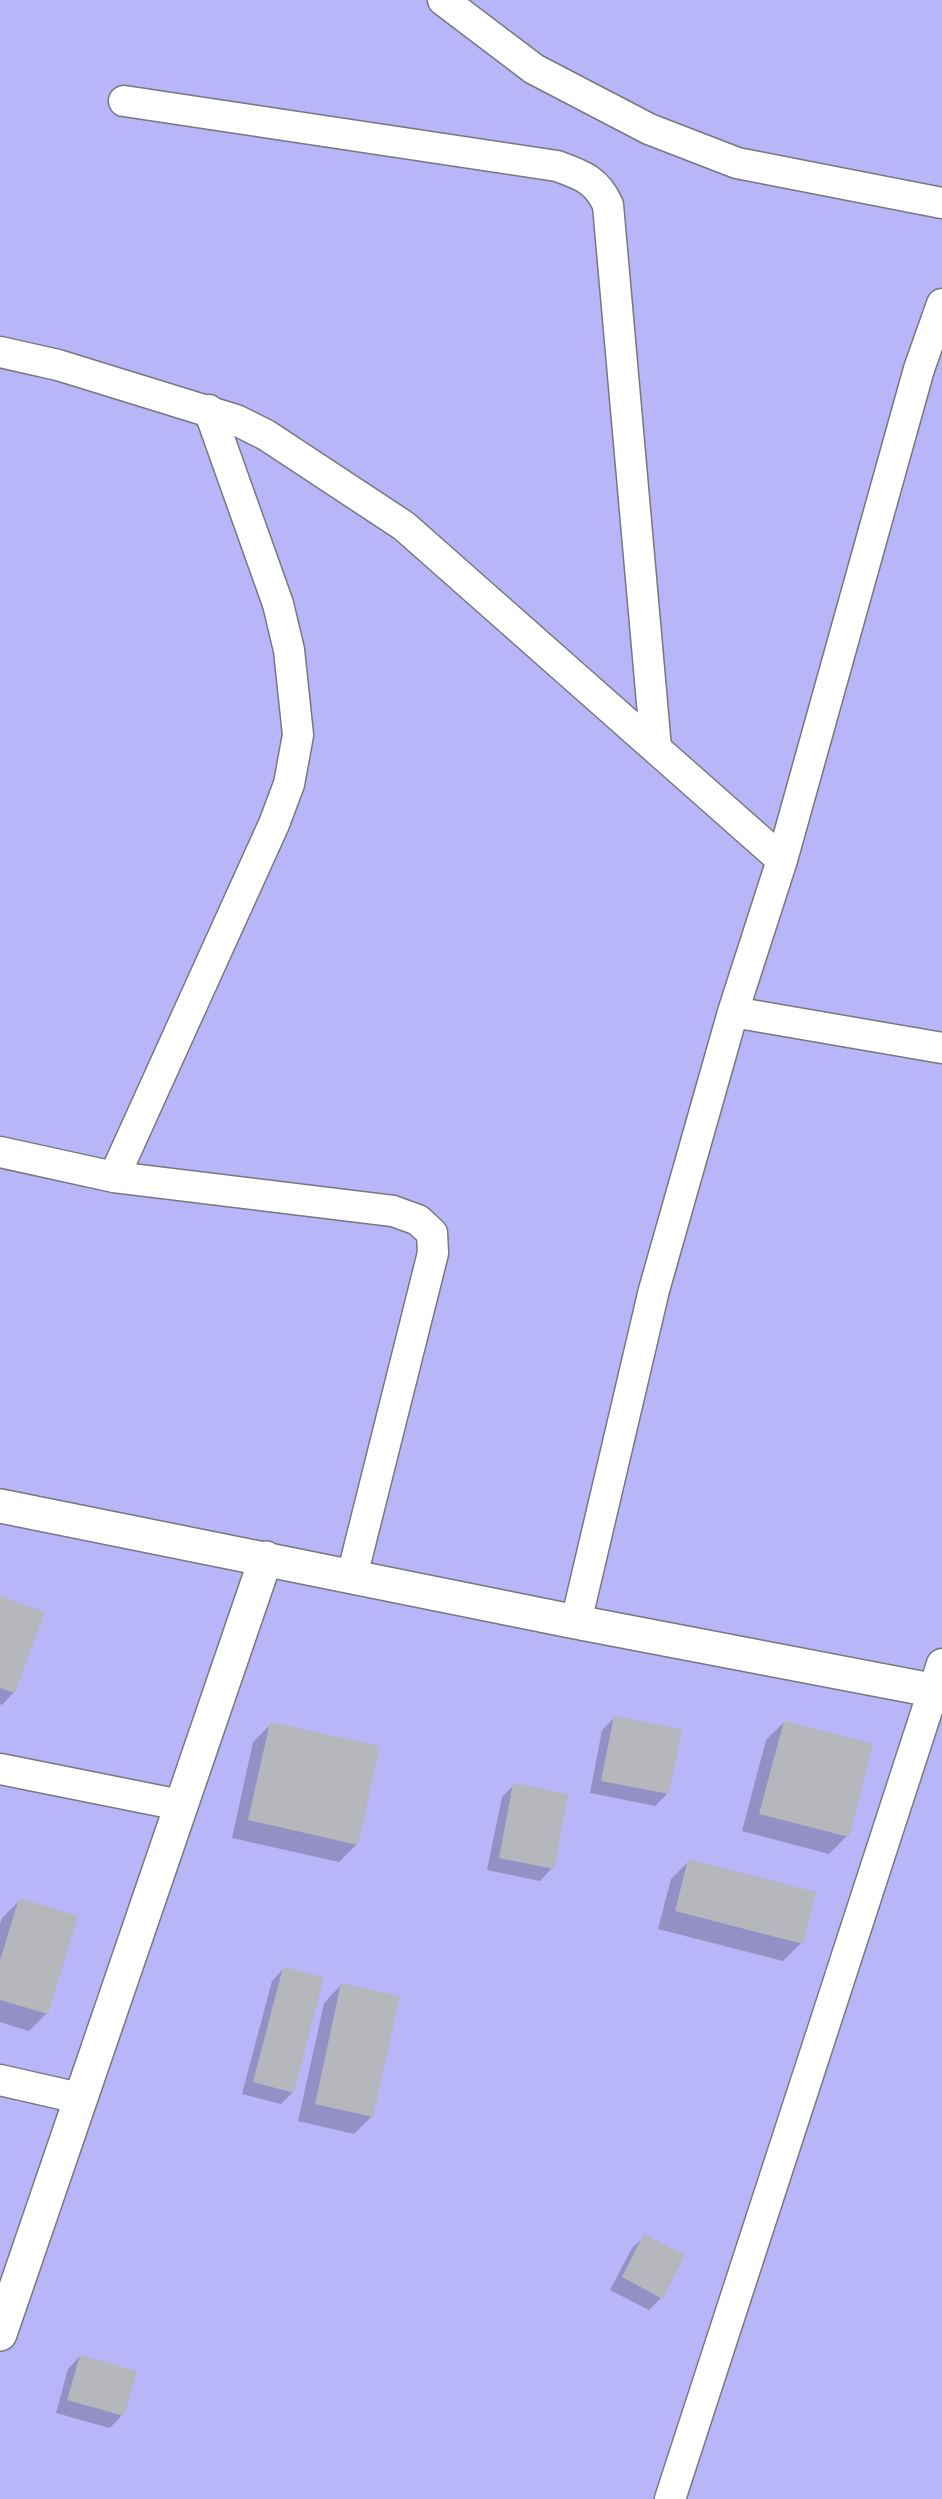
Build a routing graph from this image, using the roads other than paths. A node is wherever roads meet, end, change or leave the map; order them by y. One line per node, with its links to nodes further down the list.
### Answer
1 (443, 0): 3 (street)
2 (124, 101): 7 (street)
3 (942, 203)
4 (942, 304): 8 (street)
5 (0, 352): 6 (street)
6 (209, 410): 7 (street); 12 (street)
7 (656, 748): 8 (street)
8 (782, 860): 9 (street)
9 (733, 1012): 10 (street); 16 (street)
10 (942, 1048)
11 (0, 1152): 12 (street)
12 (114, 1177): 15 (street)
13 (0, 1506): 14 (street)
14 (266, 1558): 15 (street); 19 (street)
15 (352, 1576): 16 (street)
16 (576, 1622): 17 (street)
17 (939, 1682): 23 (street)
18 (0, 1769): 19 (street)
19 (180, 1805): 21 (street)
20 (0, 2080): 21 (street)
21 (79, 2098): 22 (street)
22 (0, 2334)
23 (670, 2499)

